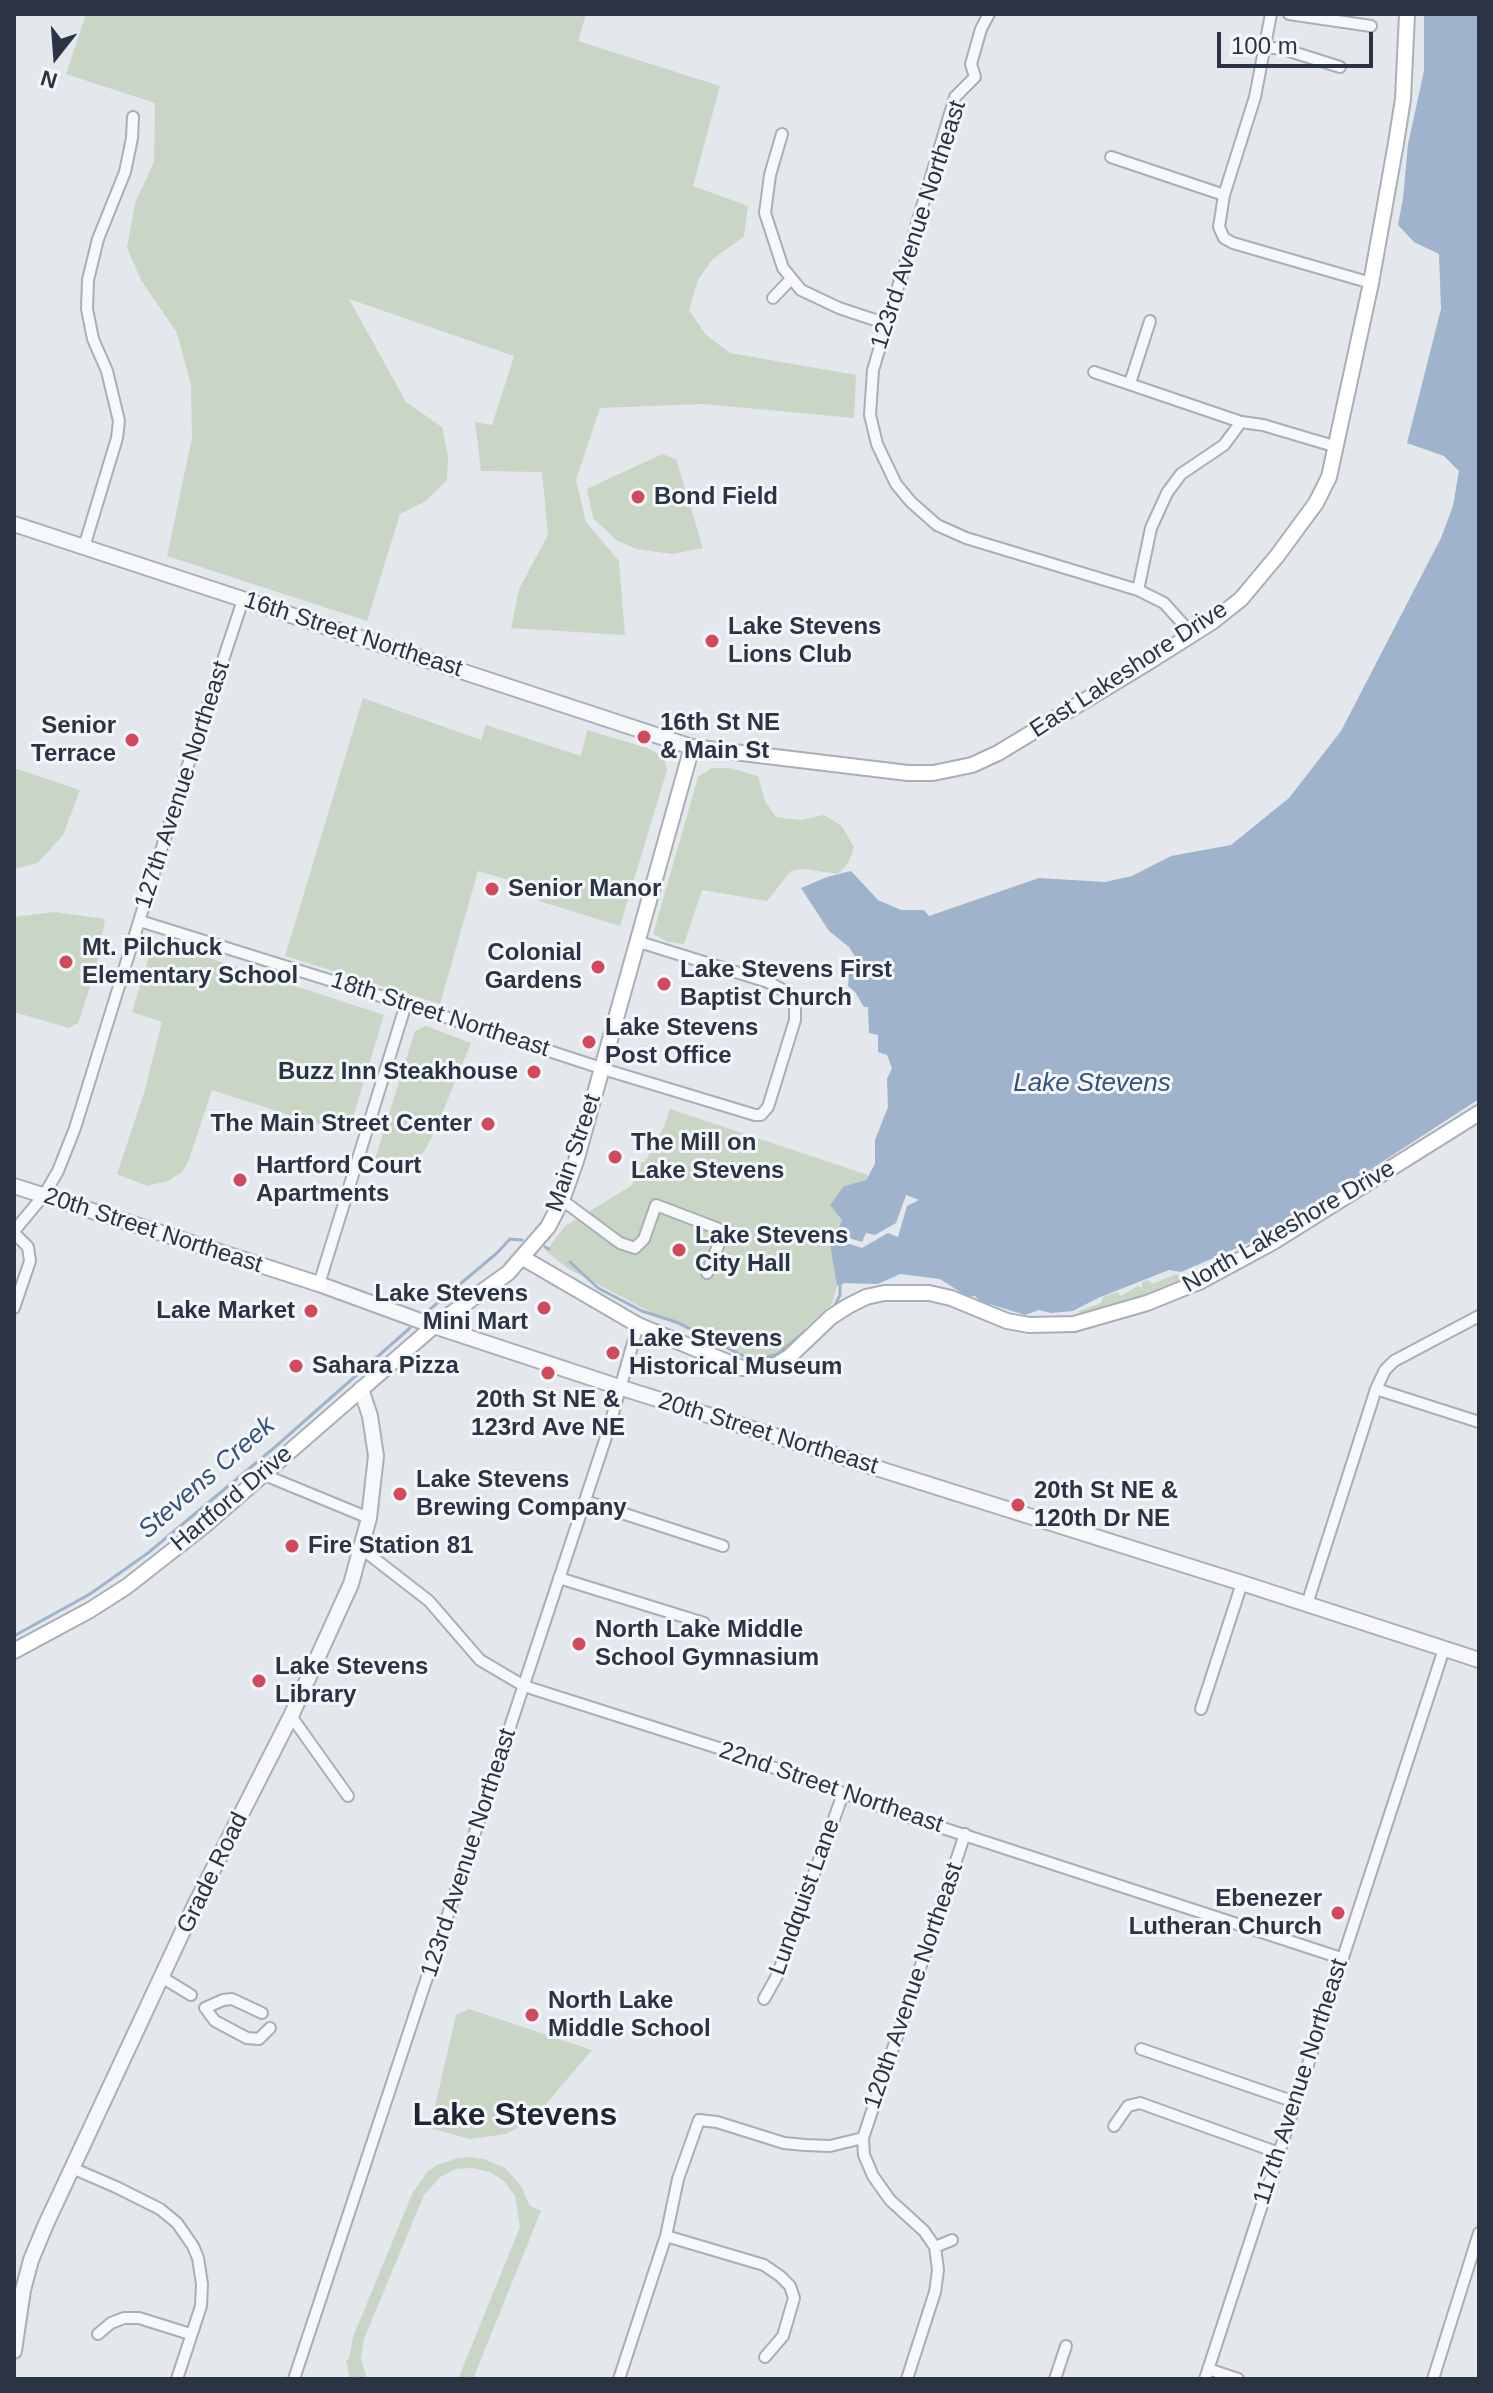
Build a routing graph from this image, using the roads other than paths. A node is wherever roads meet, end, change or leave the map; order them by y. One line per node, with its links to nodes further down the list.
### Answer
1 (989, 14): 16 (street, 123rd Avenue Northeast)
2 (1271, 14): 6 (street)
3 (1289, 14): 5 (street)
4 (1407, 14): 13 (main road, East Lakeshore Drive)
5 (1371, 26)
6 (1264, 47): 7 (street); 11 (street)
7 (1340, 67)
8 (133, 117): 22 (street)
9 (782, 134): 12 (street)
10 (1111, 157): 11 (street)
11 (1224, 195): 13 (street)
12 (791, 279): 14 (street); 16 (street)
13 (1371, 283): 20 (main road, East Lakeshore Drive)
14 (773, 298)
15 (1150, 321): 18 (street)
16 (887, 324): 23 (street, 123rd Avenue Northeast)
17 (1094, 372): 18 (street)
18 (1130, 383): 19 (street)
19 (1241, 422): 20 (street); 23 (street)
20 (1337, 447): 25 (main road, East Lakeshore Drive)
21 (14, 524): 22 (street, 16th Street Northeast)
22 (84, 547): 24 (street, 16th Street Northeast)
23 (1138, 590): 25 (street, 123rd Avenue Northeast)
24 (243, 600): 26 (street, 16th Street Northeast); 27 (street, 127th Avenue Northeast)
25 (1192, 634): 26 (main road, East Lakeshore Drive)
26 (692, 747): 28 (main road, Main Street)
27 (140, 921): 29 (street, 18th Street Northeast); 33 (street, 127th Avenue Northeast)
28 (636, 941): 30 (main road, Main Street); 30 (street, 18th Street Northeast)
29 (406, 1004): 30 (street, 18th Street Northeast); 39 (street)
30 (602, 1068): 34 (main road, Main Street)
31 (1479, 1113): 43 (main road, North Lakeshore Drive)
32 (14, 1186): 33 (street, 20th Street Northeast)
33 (44, 1195): 35 (street, 20th Street Northeast); 36 (street, 127th Avenue Northeast)
34 (562, 1200): 37 (main road, Main Street); 38 (street)
35 (133, 1224): 39 (main road, 20th Street Northeast)
36 (14, 1232): 40 (street)
37 (523, 1258): 42 (main road, Main Street); 43 (main road, North Lakeshore Drive)
38 (707, 1273)
39 (319, 1284): 42 (street, 20th Street Northeast)
40 (14, 1308)
41 (1479, 1316): 46 (street)
42 (424, 1323): 44 (street, 20th Street Northeast); 45 (main road, Hartford Drive)
43 (638, 1325): 44 (street, 123rd Avenue Northeast)
44 (622, 1388): 49 (street, 123rd Avenue Northeast); 54 (street, 20th Street Northeast)
45 (361, 1389): 48 (main road, Hartford Drive); 50 (street, Grade Road)
46 (1376, 1389): 47 (street); 55 (street)
47 (1479, 1422)
48 (262, 1474): 50 (street); 58 (main road, Hartford Drive)
49 (585, 1501): 51 (street); 53 (street, 123rd Avenue Northeast)
50 (369, 1518): 52 (street, Grade Road)
51 (723, 1546)
52 (362, 1549): 60 (street, 22nd Street Northeast); 62 (street, Grade Road)
53 (559, 1578): 56 (street); 60 (street, 123rd Avenue Northeast)
54 (1242, 1583): 55 (street, 20th Street Northeast); 61 (street)
55 (1307, 1604): 57 (street, 20th Street Northeast)
56 (704, 1623)
57 (1444, 1649): 59 (street, 20th Street Northeast); 66 (street, 117th Avenue Northeast)
58 (14, 1651)
59 (1479, 1660)
60 (524, 1686): 63 (street, 22nd Street Northeast); 89 (street, 123rd Avenue Northeast)
61 (1201, 1709)
62 (291, 1716): 64 (street); 67 (street, Grade Road)
63 (843, 1794): 65 (street, 22nd Street Northeast); 69 (street, Lundquist Lane)
64 (348, 1796)
65 (965, 1834): 66 (street, 22nd Street Northeast); 75 (street, 120th Avenue Northeast)
66 (1341, 1958): 73 (street, 117th Avenue Northeast)
67 (163, 1978): 68 (street); 77 (street, Grade Road)
68 (191, 1995)
69 (764, 1999)
70 (262, 2013): 71 (street)
71 (270, 2028)
72 (1141, 2049): 73 (street)
73 (1295, 2102): 76 (street, 117th Avenue Northeast)
74 (1114, 2126): 76 (street)
75 (863, 2138): 79 (street); 81 (street)
76 (1279, 2153): 87 (street, 117th Avenue Northeast)
77 (72, 2168): 83 (street); 85 (street, Grade Road)
78 (1479, 2233): 94 (street)
79 (666, 2236): 86 (street); 90 (street)
80 (952, 2240): 81 (street)
81 (935, 2247): 91 (street)
82 (98, 2334): 83 (street)
83 (190, 2334): 88 (street)
84 (1066, 2346): 92 (street)
85 (14, 2351)
86 (765, 2357)
87 (1206, 2374): 93 (street)
88 (177, 2379)
89 (294, 2379)
90 (619, 2379)
91 (907, 2379)
92 (1055, 2379)
93 (1238, 2379)
94 (1433, 2379)

